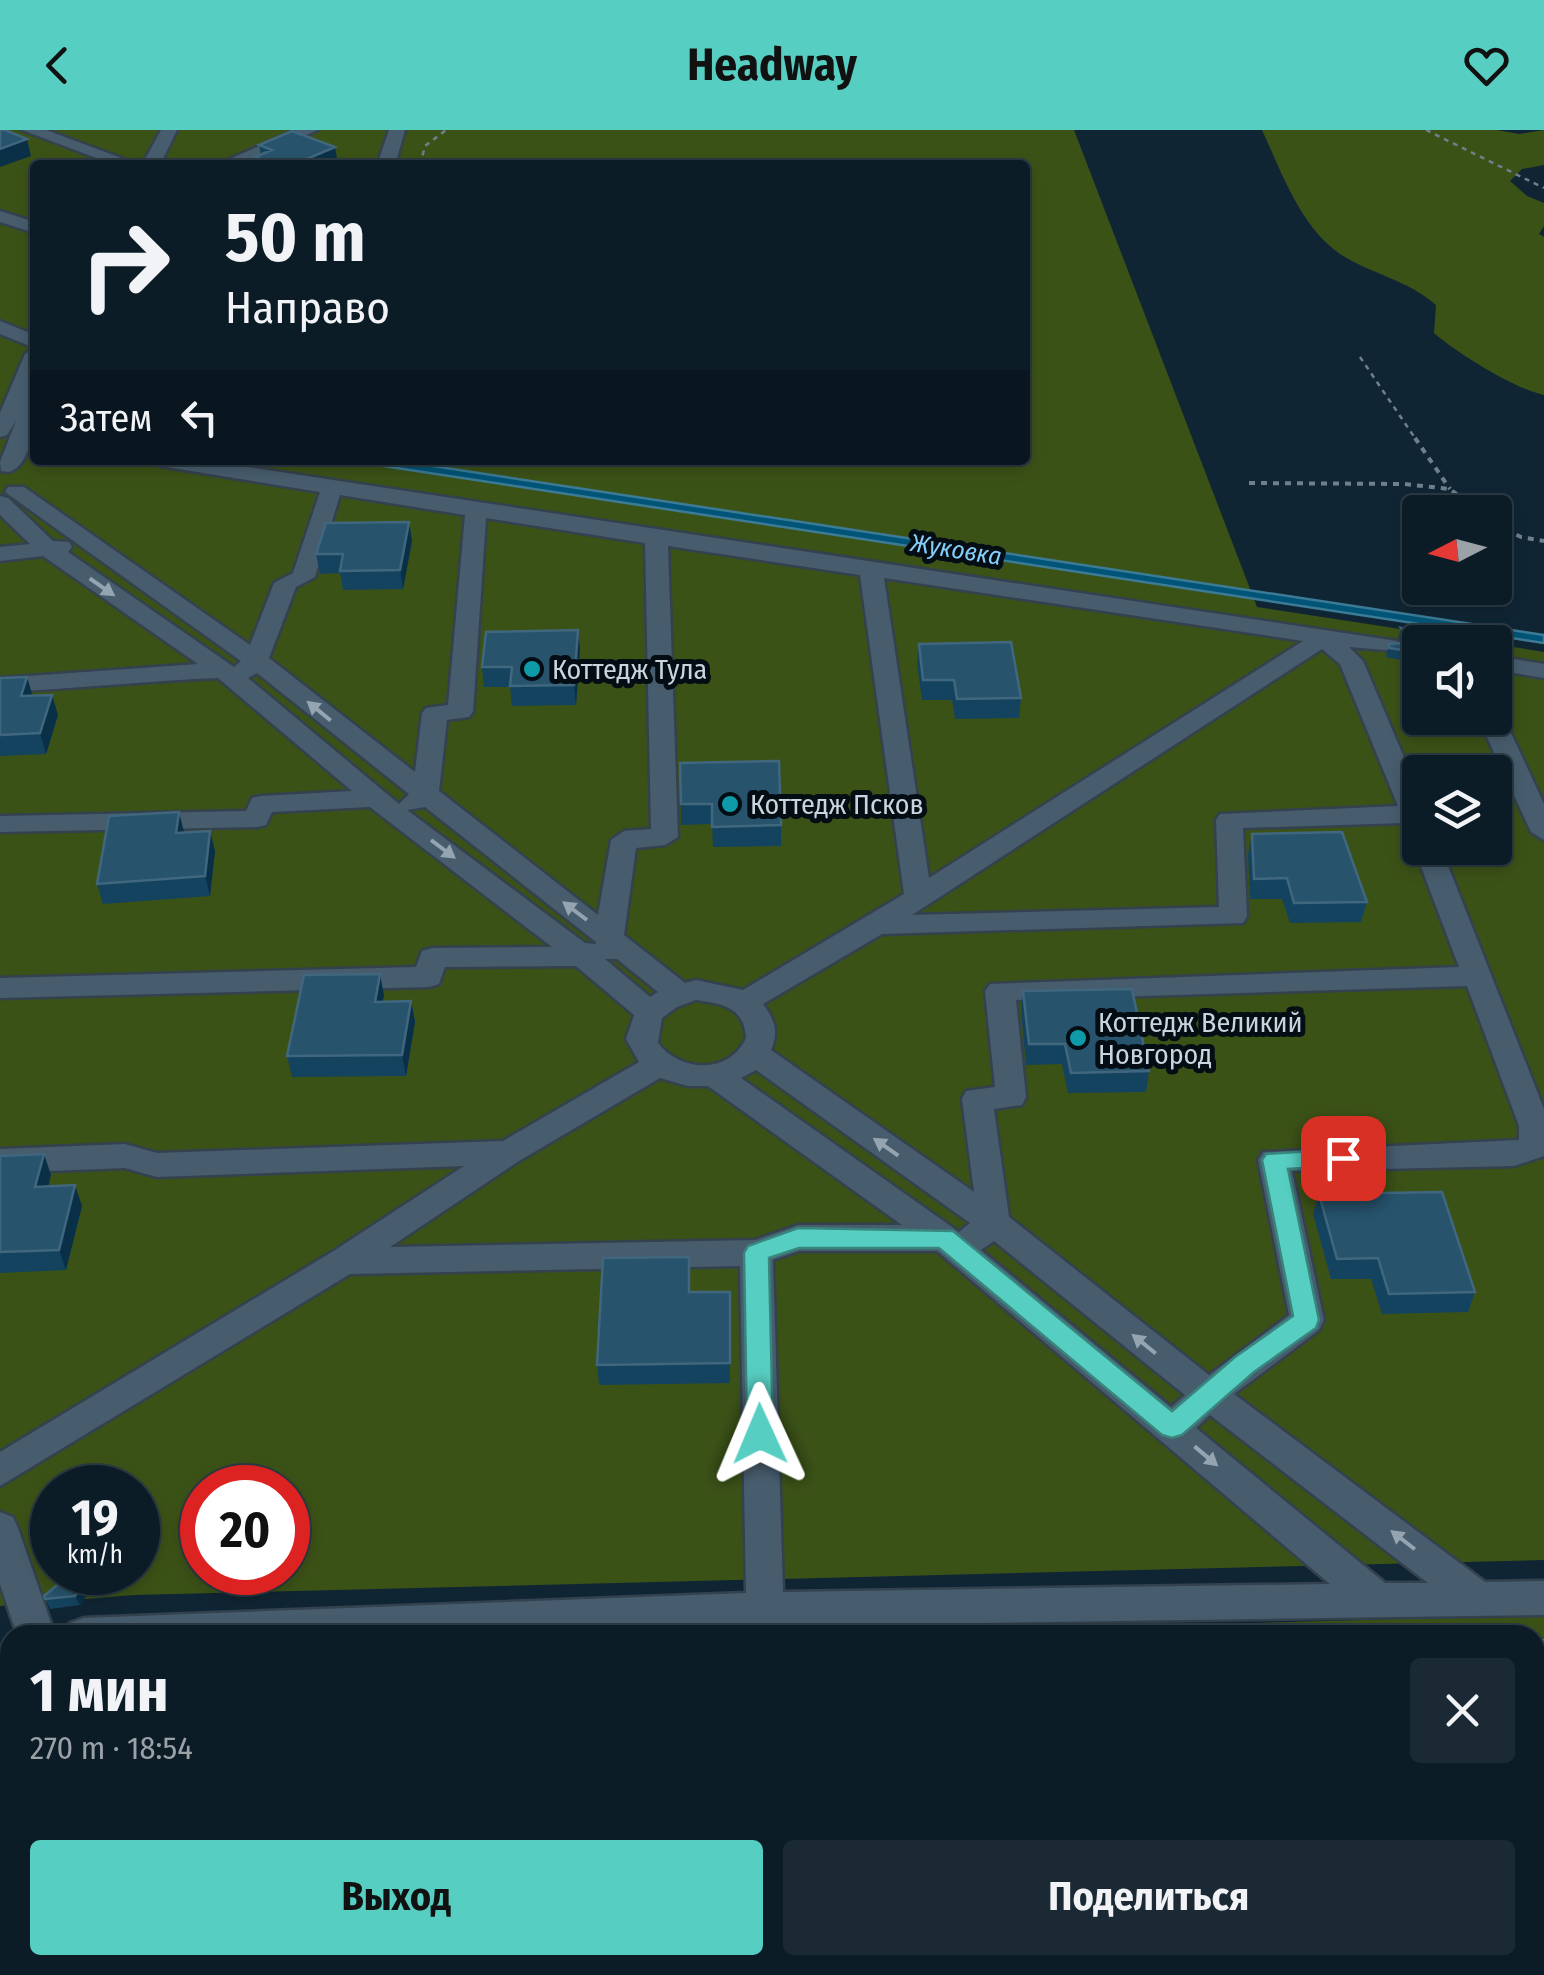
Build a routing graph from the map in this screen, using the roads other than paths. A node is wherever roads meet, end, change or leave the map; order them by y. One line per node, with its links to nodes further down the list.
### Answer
1 (30, 130): 6 (street)
2 (148, 130): 7 (street)
3 (169, 130): 8 (street)
4 (310, 130): 9 (street)
5 (397, 130): 10 (street)
6 (117, 160)
7 (133, 160)
8 (154, 160)
9 (237, 160)
10 (388, 160)
11 (0, 216): 12 (street)
12 (30, 226)
13 (0, 327): 14 (street)
14 (30, 340)
15 (28, 398): 16 (street)
16 (15, 431): 18 (street)
17 (246, 465): 19 (street)
18 (4, 466): 21 (street)
19 (298, 468): 20 (street)
20 (332, 488): 22 (street); 30 (street)
21 (5, 498): 24 (street); 25 (street)
22 (476, 510): 23 (street); 37 (street)
23 (656, 538): 27 (street); 45 (street)
24 (84, 542): 25 (street); 30 (street)
25 (48, 549): 26 (street); 33 (street, one-way to 33)
26 (0, 554)
27 (871, 570): 28 (street); 43 (street)
28 (1324, 638): 29 (street); 36 (street); 43 (street)
29 (1388, 646)
30 (256, 660): 33 (street); 37 (street, one-way to 30)
31 (1512, 666): 32 (street)
32 (1544, 671)
33 (229, 676): 34 (street); 38 (street)
34 (0, 685)
35 (1499, 735): 41 (street)
36 (1402, 782)
37 (425, 796): 38 (street); 45 (street, one-way to 37)
38 (386, 805): 40 (street); 46 (street, one-way to 46)
39 (1402, 820): 44 (street)
40 (0, 824)
41 (1544, 832)
42 (1434, 865): 47 (street)
43 (918, 898): 44 (street)
44 (876, 924): 51 (street)
45 (609, 937): 46 (street); 48 (street); 50 (street)
46 (584, 956): 48 (street); 49 (street)
47 (1476, 976): 58 (street); 62 (street)
48 (618, 986): 52 (street)
49 (0, 988)
50 (678, 993): 51 (street); 52 (street)
51 (746, 1001): 53 (street)
52 (649, 1012): 54 (street)
53 (756, 1054): 55 (street); 58 (street, one-way to 53)
54 (658, 1064): 55 (street); 56 (street)
55 (714, 1076): 59 (street)
56 (508, 1153): 57 (street); 61 (street)
57 (0, 1161)
58 (994, 1224): 59 (street); 62 (street, one-way to 58)
59 (950, 1244): 60 (street); 63 (street)
60 (756, 1253): 61 (street); 69 (street)
61 (344, 1262): 64 (street)
62 (1208, 1394): 63 (street); 67 (street, one-way to 62)
63 (1172, 1427): 68 (street, one-way to 68)
64 (0, 1470)
65 (0, 1528): 70 (street)
66 (1544, 1598): 67 (street)
67 (1480, 1600): 68 (street)
68 (1378, 1601): 69 (street)
69 (764, 1609): 71 (street)
70 (33, 1625)
71 (346, 1625)

